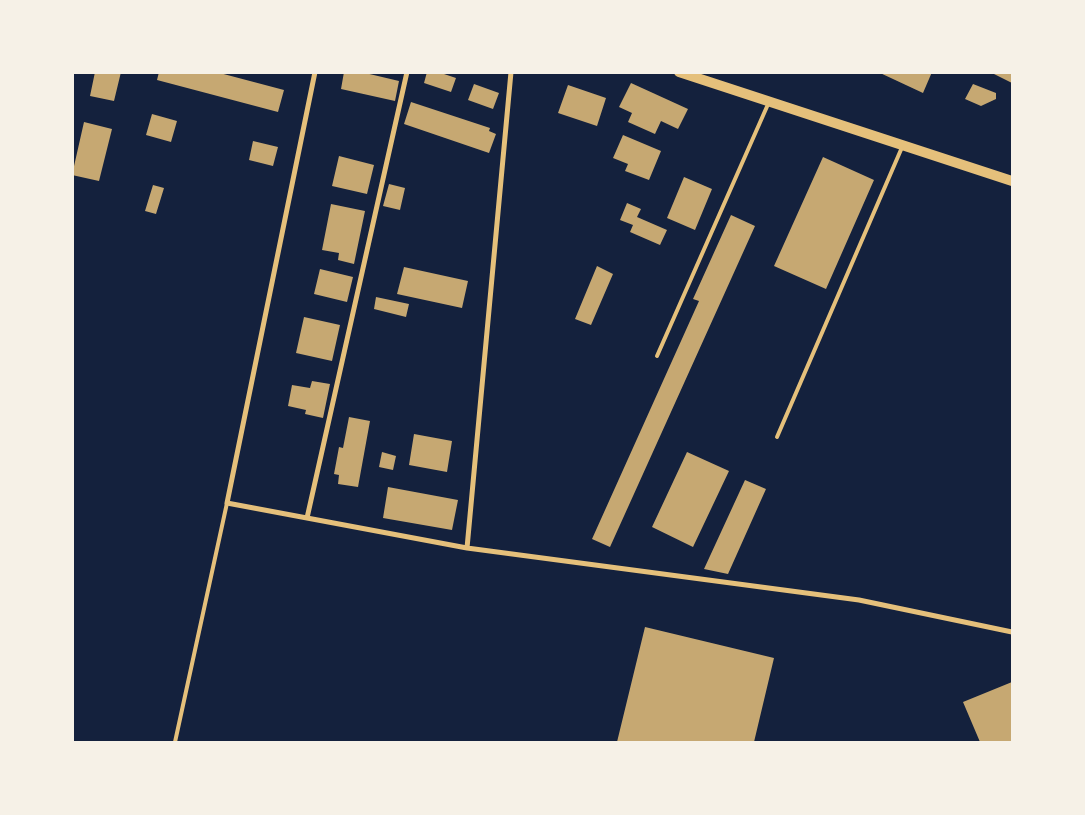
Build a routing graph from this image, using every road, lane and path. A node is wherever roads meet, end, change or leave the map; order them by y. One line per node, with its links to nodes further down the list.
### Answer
1 (315, 72): 10 (street)
2 (407, 72): 11 (street)
3 (511, 72): 12 (street)
4 (679, 72): 5 (main road)
5 (769, 102): 6 (main road); 8 (lane)
6 (903, 145): 7 (main road); 9 (lane)
7 (1012, 181)
8 (658, 356)
9 (777, 437)
10 (227, 503): 11 (street); 14 (lane)
11 (307, 518): 12 (street)
12 (467, 548): 13 (street)
13 (1012, 632)
14 (175, 742)

